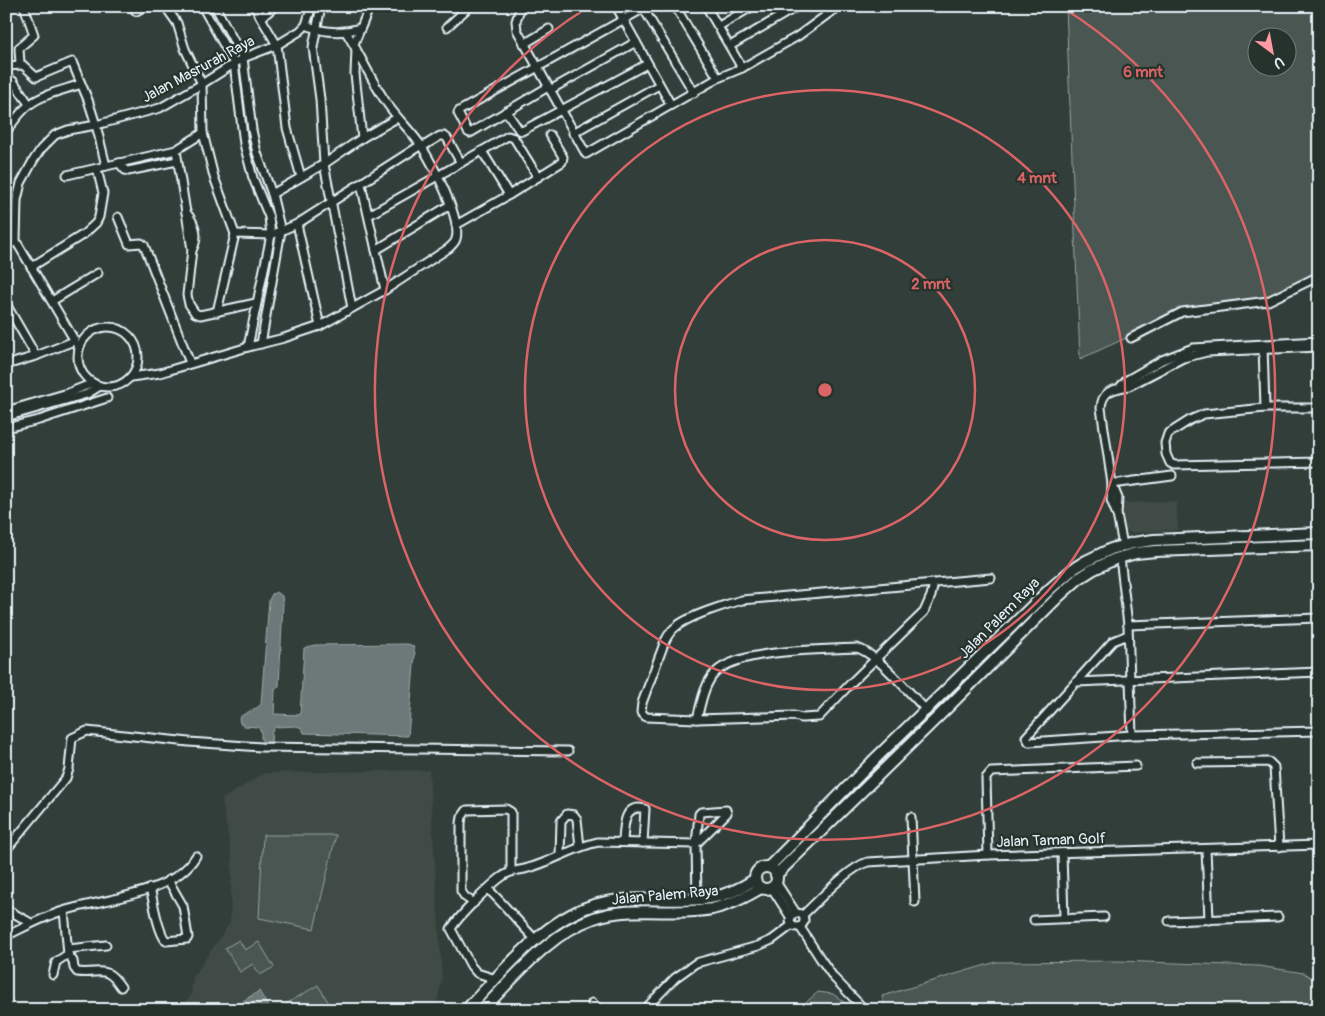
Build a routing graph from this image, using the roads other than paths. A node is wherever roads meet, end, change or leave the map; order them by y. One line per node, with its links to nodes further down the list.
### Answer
1 (24, 6): 37 (street)
2 (132, 6): 3 (street)
3 (146, 6)
4 (165, 6): 45 (street)
5 (202, 6): 36 (street)
6 (215, 6): 35 (street)
7 (254, 6): 21 (street)
8 (275, 6): 21 (street)
9 (321, 6): 28 (street)
10 (370, 6): 26 (street)
11 (470, 6): 25 (street)
12 (522, 6): 31 (street)
13 (616, 6): 22 (street)
14 (674, 6): 42 (street)
15 (706, 6): 24 (street)
16 (753, 6): 24 (street)
17 (798, 6): 34 (street)
18 (839, 6): 41 (street)
19 (644, 7): 22 (street); 48 (street)
20 (311, 9): 23 (street)
21 (261, 18): 32 (street)
22 (623, 20): 30 (street); 40 (street)
23 (306, 25): 28 (street); 32 (street, Jalan Masrurah Raya)
24 (719, 26): 34 (street)
25 (446, 27)
26 (360, 28): 29 (street); 33 (street)
27 (549, 29): 31 (street)
28 (317, 30): 29 (street); 66 (street)
29 (346, 32): 33 (street)
30 (636, 42): 38 (street); 47 (street)
31 (524, 44): 40 (street)
32 (277, 45): 35 (street, Jalan Masrurah Raya); 70 (street)
33 (355, 46): 53 (street); 59 (street)
34 (730, 46): 41 (street)
35 (243, 58): 36 (street, Jalan Masrurah Raya); 74 (street)
36 (234, 63): 45 (street, Jalan Masrurah Raya); 84 (street)
37 (20, 64): 39 (street); 44 (street)
38 (647, 64): 46 (street); 52 (street)
39 (6, 66)
40 (536, 67): 47 (street); 51 (street)
41 (742, 68): 42 (street)
42 (718, 78): 48 (street)
43 (13, 81): 49 (street)
44 (81, 84): 49 (street); 54 (street)
45 (202, 84): 54 (street, Jalan Masrurah Raya); 56 (street)
46 (659, 85): 50 (street); 57 (street)
47 (549, 88): 51 (street); 52 (street)
48 (694, 92): 50 (street)
49 (29, 104): 55 (street)
50 (671, 105): 57 (street)
51 (506, 111): 52 (street)
52 (561, 111): 57 (street)
53 (396, 118): 59 (street); 60 (street)
54 (96, 125): 67 (street); 85 (street, Jalan Masrurah Raya)
55 (6, 132)
56 (203, 133): 61 (street); 83 (street)
57 (573, 133)
58 (550, 135): 72 (street)
59 (362, 138): 66 (street)
60 (421, 146): 65 (street); 71 (street); 73 (street)
61 (176, 150): 63 (street); 64 (street)
62 (482, 151): 65 (street); 72 (street); 75 (street)
63 (177, 161): 64 (street); 96 (street)
64 (119, 163): 67 (street)
65 (462, 163): 71 (street)
66 (324, 164): 70 (street); 76 (street)
67 (106, 166): 68 (street)
68 (97, 168): 69 (street); 88 (street)
69 (67, 175)
70 (301, 176): 74 (street)
71 (438, 176): 77 (street); 78 (street)
72 (538, 177): 75 (street)
73 (361, 184): 76 (street); 78 (street)
74 (272, 194): 82 (street)
75 (509, 195): 81 (street)
76 (330, 201): 80 (street); 95 (street)
77 (450, 205): 81 (street); 87 (street)
78 (370, 215): 87 (street)
79 (118, 217): 108 (street)
80 (297, 224): 82 (street); 97 (street)
81 (456, 225): 91 (street)
82 (281, 231): 84 (street); 101 (street)
83 (235, 234): 84 (street); 96 (street)
84 (271, 235): 93 (street)
85 (16, 241): 86 (street); 88 (street)
86 (6, 246)
87 (376, 250): 91 (street)
88 (32, 267): 92 (street)
89 (98, 273): 92 (street)
90 (1319, 276): 98 (street)
91 (385, 290): 95 (street)
92 (52, 301): 99 (street)
93 (256, 303): 96 (street); 103 (street)
94 (6, 304): 106 (street)
95 (352, 308): 97 (street)
96 (216, 312)
97 (320, 326): 101 (street)
98 (1131, 338)
99 (74, 341): 105 (street); 106 (street)
100 (1319, 341): 102 (street)
101 (261, 344): 103 (street)
102 (1262, 346): 104 (street); 114 (street); 121 (street)
103 (248, 347): 108 (street)
104 (1319, 347)
105 (79, 348): 107 (street); 112 (street)
106 (36, 356): 109 (street)
107 (139, 359): 110 (street); 111 (street)
108 (190, 363): 110 (street)
109 (6, 365)
110 (148, 374): 111 (street)
111 (131, 377): 112 (street)
112 (97, 385): 116 (street); 117 (street)
113 (107, 398): 118 (street)
114 (1265, 408): 115 (street); 119 (street)
115 (1319, 408)
116 (6, 411)
117 (6, 417)
118 (6, 428)
119 (1319, 462)
120 (1172, 476): 121 (street)
121 (1112, 484): 123 (street)
122 (1319, 533): 123 (street, Jalan Palem Raya)
123 (1123, 545): 135 (street, Jalan Palem Raya)
124 (1319, 545): 125 (street, Jalan Palem Raya)
125 (1120, 557): 129 (street); 159 (street, Jalan Palem Raya)
126 (991, 578): 127 (street)
127 (934, 583): 131 (street); 136 (street)
128 (1319, 618): 129 (street)
129 (1128, 625): 130 (street)
130 (1128, 635): 133 (street); 134 (street)
131 (875, 659): 135 (street); 136 (street); 136 (street)
132 (1319, 672): 133 (street)
133 (1130, 679): 134 (street); 138 (street)
134 (1076, 682): 138 (street)
135 (927, 710): 156 (street, Jalan Palem Raya)
136 (697, 719)
137 (1319, 732): 138 (street)
138 (1132, 735)
139 (568, 751): 150 (street)
140 (1197, 763): 148 (street)
141 (1136, 766): 154 (street)
142 (911, 816): 155 (street)
143 (623, 842): 144 (street); 144 (street); 147 (street)
144 (643, 843): 145 (street)
145 (696, 844): 145 (street); 162 (street)
146 (1319, 845): 148 (street, Jalan Taman Golf)
147 (580, 847): 152 (street); 152 (street)
148 (1279, 847): 149 (street, Jalan Taman Golf)
149 (1206, 849): 151 (street, Jalan Taman Golf); 172 (street)
150 (6, 850)
151 (1062, 853): 154 (street, Jalan Taman Golf); 170 (street)
152 (560, 855): 157 (street)
153 (196, 856): 158 (street)
154 (988, 856): 155 (street, Jalan Taman Golf)
155 (913, 860): 163 (street); 169 (street, Jalan Taman Golf)
156 (769, 867): 159 (street); 159 (street, Jalan Palem Raya)
157 (511, 871): 161 (street); 164 (street)
158 (168, 880): 160 (street); 160 (street)
159 (768, 882): 162 (street, Jalan Palem Raya); 169 (street); 185 (street, Jalan Palem Raya)
160 (150, 888): 166 (street)
161 (488, 890): 164 (street); 177 (street)
162 (697, 900): 177 (street, Jalan Palem Raya)
163 (915, 902)
164 (474, 903): 181 (street)
165 (6, 909): 174 (street)
166 (64, 911): 174 (street); 179 (street)
167 (1104, 917): 170 (street)
168 (1278, 917): 172 (street)
169 (795, 918): 175 (street); 175 (street); 187 (street, Jalan Taman Golf)
170 (1064, 918): 171 (street)
171 (1034, 920)
172 (1209, 920): 173 (street)
173 (1169, 921)
174 (31, 923): 176 (street)
175 (800, 927): 188 (street)
176 (6, 936)
177 (537, 938): 181 (street, Jalan Palem Raya)
178 (106, 945): 179 (street)
179 (68, 952): 180 (street); 182 (street)
180 (53, 975)
181 (496, 979): 184 (street, Jalan Palem Raya)
182 (121, 987)
183 (592, 1003): 186 (street)
184 (466, 1010)
185 (482, 1010)
186 (600, 1010)
187 (644, 1010)
188 (865, 1010)

